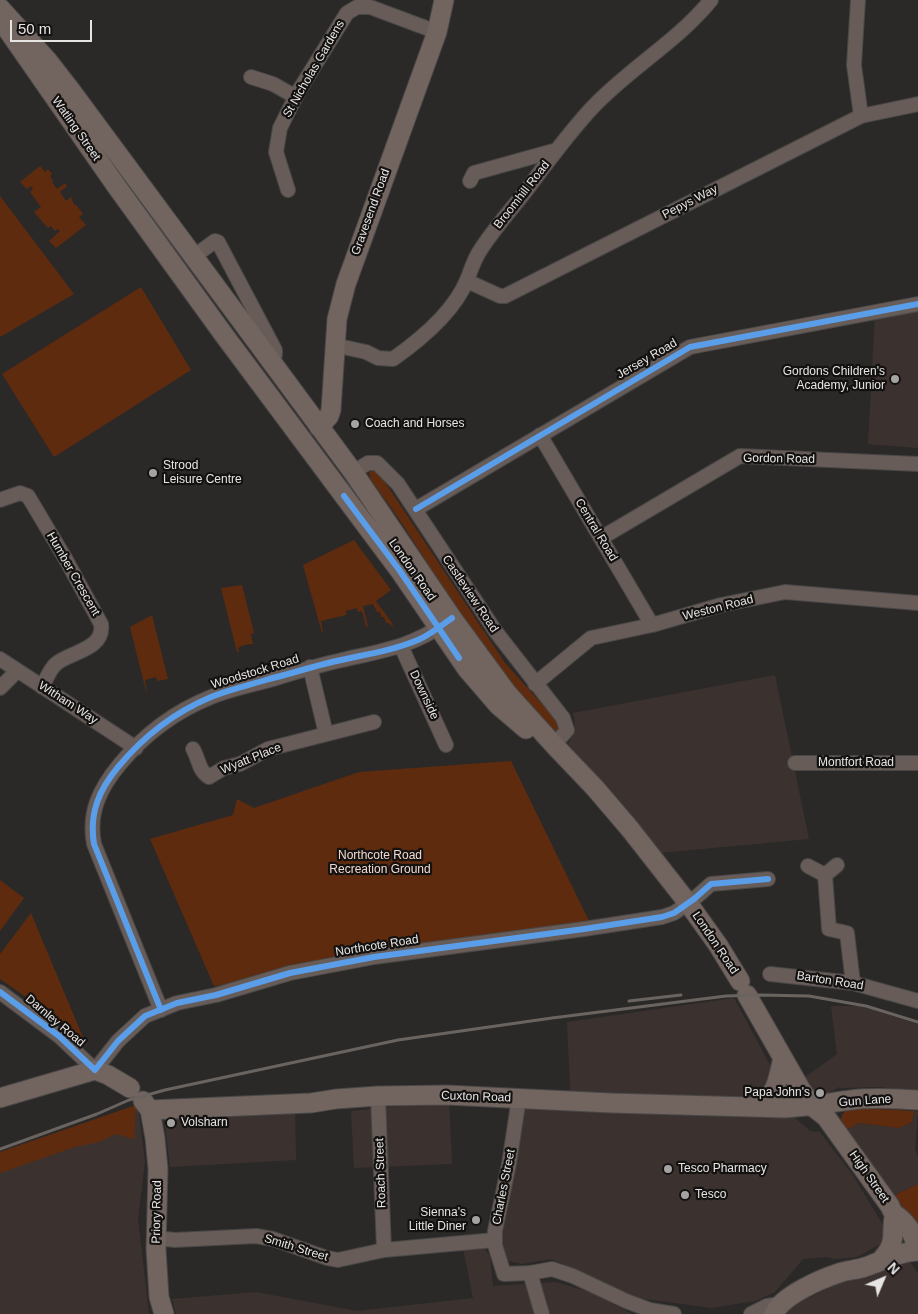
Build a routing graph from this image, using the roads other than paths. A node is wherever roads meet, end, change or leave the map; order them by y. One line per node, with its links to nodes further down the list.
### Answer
1 (444, 0): 6 (main road, Gravesend Road)
2 (711, 0): 11 (street, Broomhill Road)
3 (858, 0): 10 (street)
4 (0, 8): 12 (main road, Watling Street)
5 (0, 18): 15 (main road, Watling Street)
6 (438, 32): 8 (street, St Nicholas Gardens); 19 (main road, Gravesend Road)
7 (251, 77): 8 (street)
8 (296, 97): 14 (street, St Nicholas Gardens)
9 (918, 104): 10 (street, Pepys Way)
10 (860, 116): 17 (street, Pepys Way)
11 (557, 150): 13 (street); 17 (street, Broomhill Road)
12 (120, 157): 15 (main road, Watling Street); 16 (main road, Watling Street)
13 (470, 181)
14 (288, 190)
15 (155, 239): 21 (main road, Watling Street)
16 (194, 256): 20 (main road, Watling Street); 20 (street); 21 (main road, Watling Street)
17 (467, 280): 19 (street, Broomhill Road)
18 (918, 304): 23 (street, Jersey Road)
19 (334, 346): 22 (main road, Gravesend Road)
20 (269, 360): 22 (main road, Watling Street)
21 (247, 365): 24 (main road, Watling Street)
22 (319, 427): 26 (main road, London Road)
23 (540, 435): 28 (street, Jersey Road); 29 (street, Central Road)
24 (304, 443): 26 (main road, London Road)
25 (918, 464): 29 (street, Gordon Road)
26 (344, 478): 28 (street, Castleview Road); 31 (main road, London Road); 31 (main road, London Road)
27 (0, 500): 38 (street, Humber Crescent)
28 (416, 509): 37 (street, Castleview Road)
29 (601, 538): 32 (street, Central Road)
30 (918, 603): 32 (street, Weston Road)
31 (445, 623): 33 (street, Woodstock Road); 43 (main road, London Road)
32 (652, 625): 37 (street, Weston Road)
33 (401, 646): 35 (street, Woodstock Road); 42 (street, Downside)
34 (0, 659): 36 (street, Witham Way)
35 (310, 667): 41 (street); 44 (street, Woodstock Road)
36 (17, 671): 38 (street, Witham Way); 39 (street)
37 (535, 684): 43 (street, Castleview Road)
38 (42, 687): 44 (street, Witham Way)
39 (0, 688)
40 (374, 722): 41 (street, Wyatt Place)
41 (326, 734): 45 (street, Wyatt Place)
42 (446, 745)
43 (554, 745): 52 (main road, London Road)
44 (136, 748): 57 (street, Woodstock Road)
45 (193, 749)
46 (795, 763): 47 (street, Montfort Road)
47 (918, 763)
48 (837, 865): 50 (street)
49 (808, 866): 50 (street)
50 (825, 875): 54 (street)
51 (768, 879): 52 (street, Northcote Road)
52 (688, 903): 57 (street, Northcote Road); 58 (main road, London Road)
53 (770, 974): 54 (street, Barton Road)
54 (853, 983): 56 (street, Barton Road)
55 (0, 992): 59 (street, Darnley Road)
56 (918, 1000)
57 (158, 1003): 59 (street, Northcote Road)
58 (783, 1058): 65 (main road, London Road); 66 (main road)
59 (94, 1070): 61 (main road); 63 (main road)
60 (378, 1096): 62 (main road, Cuxton Road); 63 (main road, Cuxton Road); 70 (street, Roach Street)
61 (0, 1098)
62 (519, 1098): 66 (main road, Cuxton Road); 69 (street, Charles Street)
63 (141, 1099): 68 (main road, Priory Road)
64 (918, 1100): 65 (main road, Gun Lane)
65 (813, 1106): 66 (main road, Cuxton Road); 67 (main road, High Street)
66 (756, 1107)
67 (894, 1216): 71 (main road, High Street); 72 (main road)
68 (156, 1238): 70 (street, Smith Street); 75 (main road, Priory Road)
69 (495, 1240): 70 (street, Smith Street); 73 (street, Charles Street)
70 (384, 1250)
71 (918, 1251): 72 (main road)
72 (882, 1260): 74 (main road)
73 (530, 1273): 76 (street); 77 (street)
74 (777, 1309): 78 (street)
75 (164, 1314)
76 (542, 1314)
77 (674, 1314)
78 (750, 1314)

